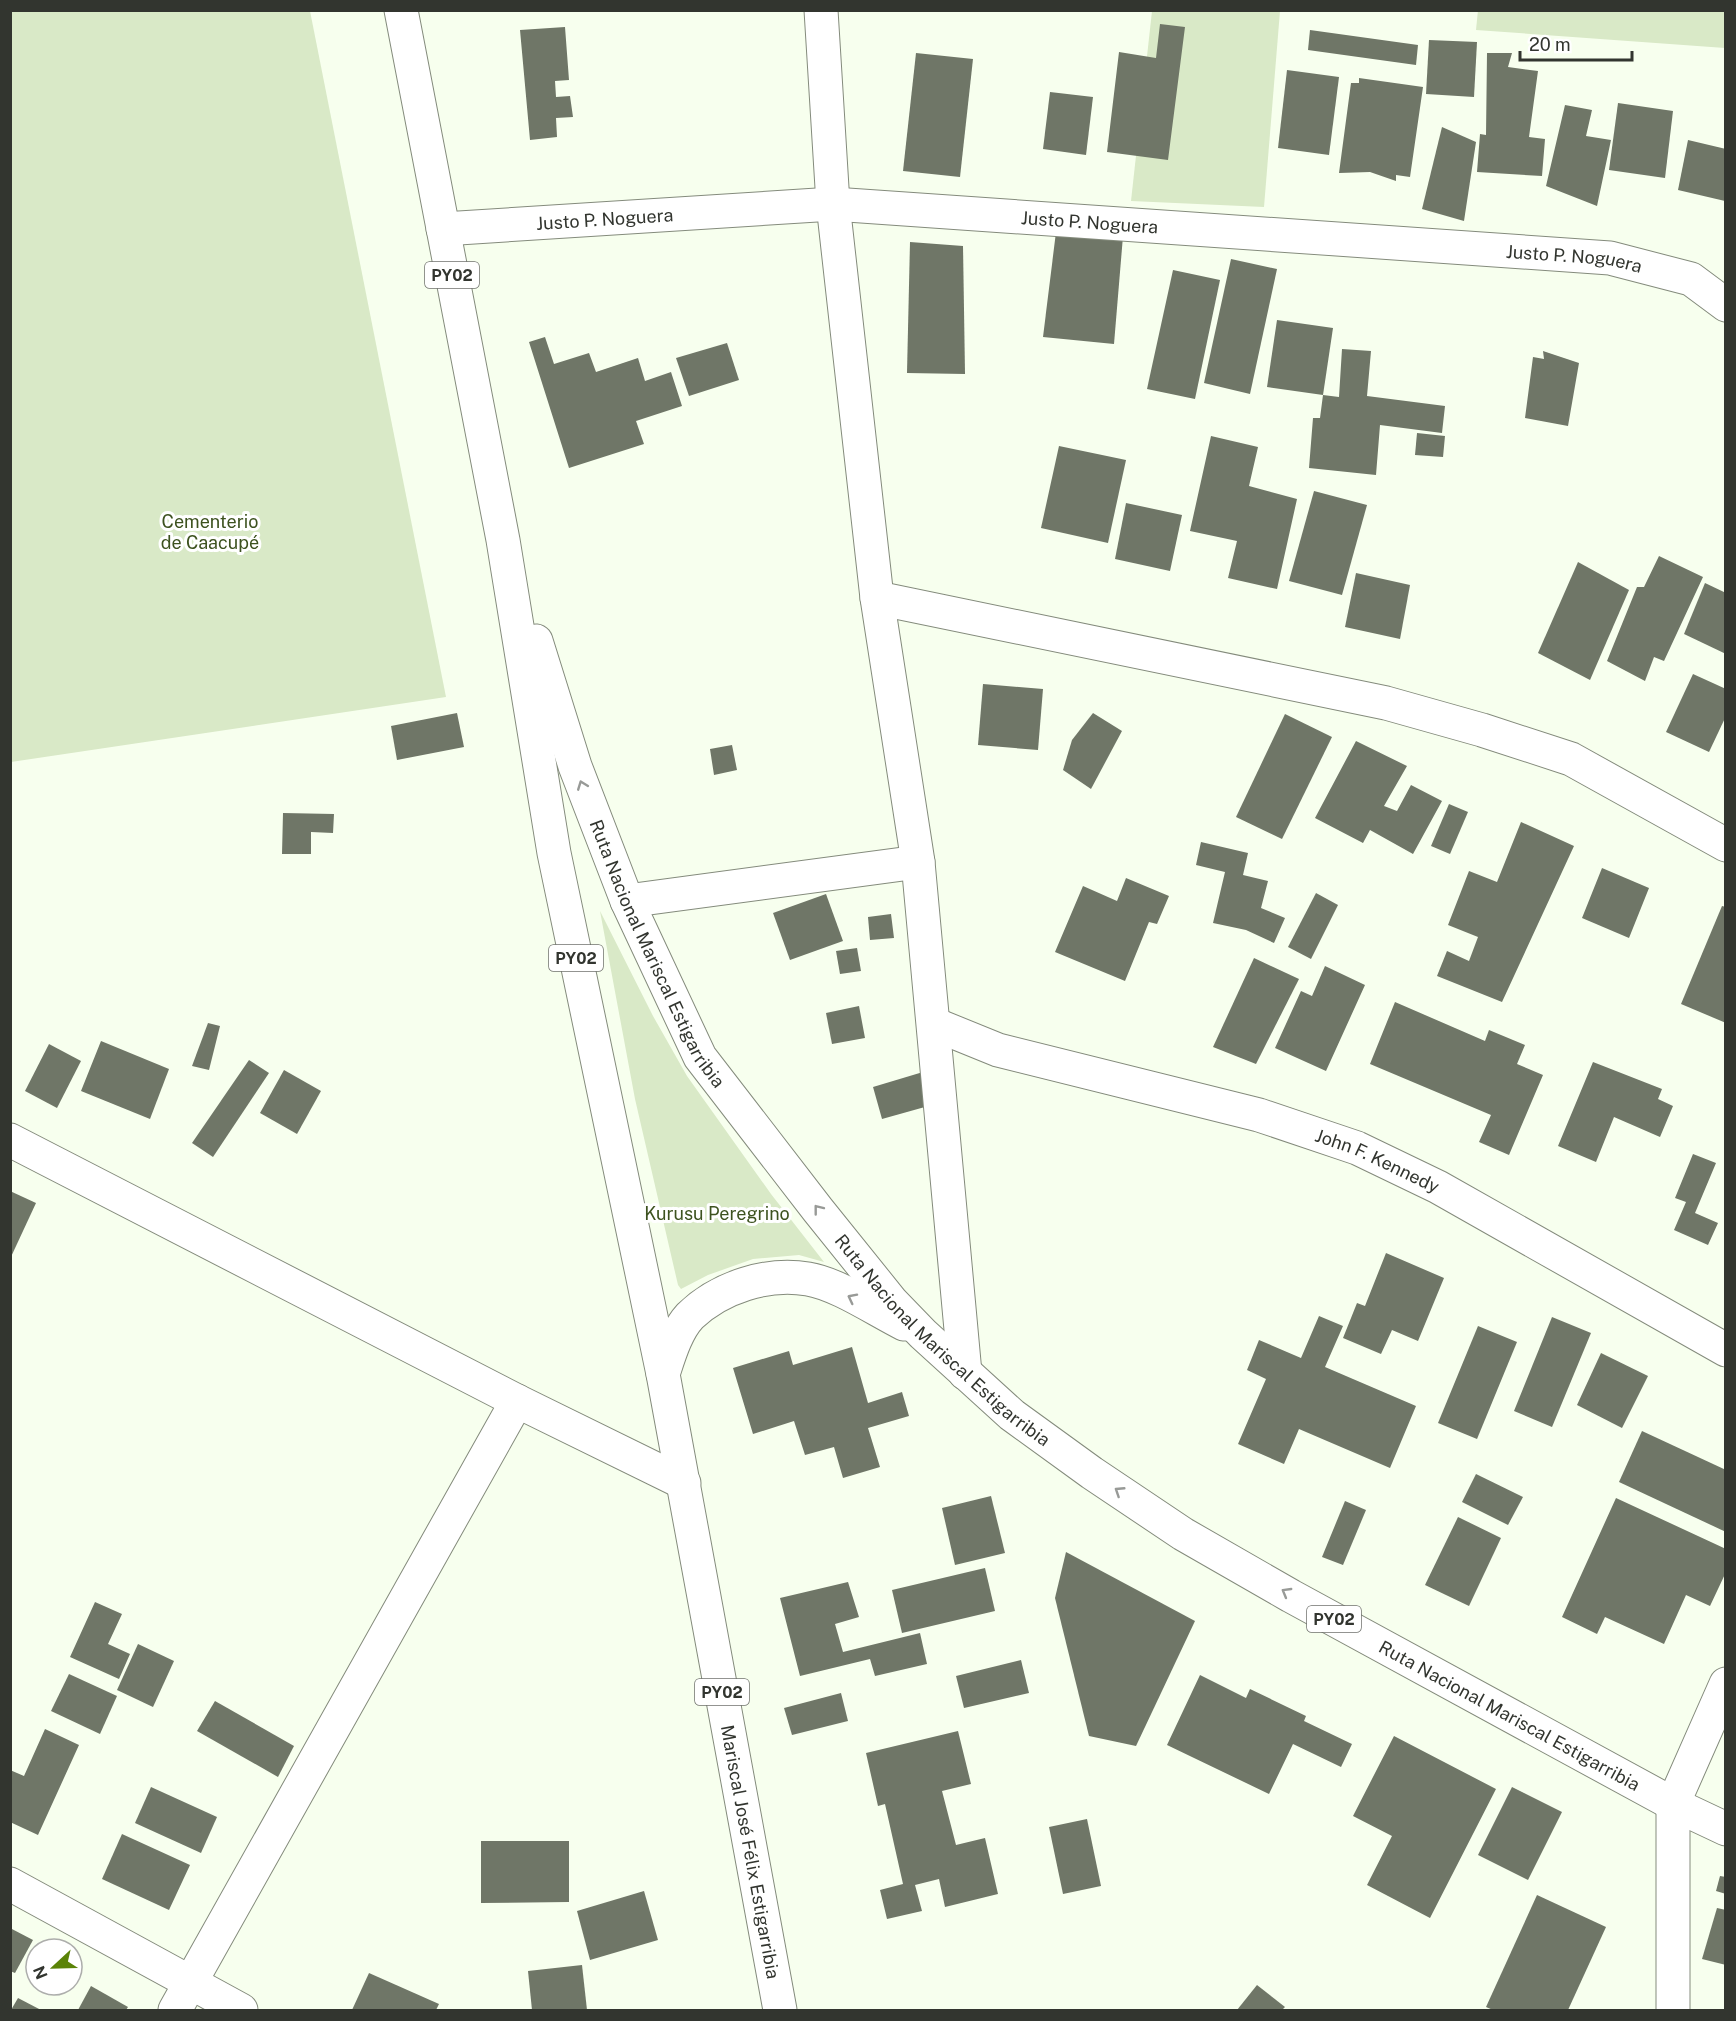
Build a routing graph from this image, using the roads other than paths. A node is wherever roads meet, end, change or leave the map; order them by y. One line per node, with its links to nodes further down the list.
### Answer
1 (401, 10): 4 (street, Ruta Nacional Mariscal Estigarribia / PY02)
2 (821, 10): 3 (street)
3 (833, 204): 4 (street, Justo P. Noguera); 5 (street, Justo P. Noguera); 7 (street)
4 (443, 229): 6 (street, Ruta Nacional Mariscal Estigarribia / PY02)
5 (1725, 305)
6 (503, 540): 10 (street, Ruta Nacional Mariscal Estigarribia / PY02, one-way to 6); 16 (street, Ruta Nacional Mariscal Estigarribia / PY02)
7 (877, 598): 8 (street); 9 (street)
8 (1725, 845)
9 (918, 862): 10 (street); 11 (street)
10 (627, 901): 13 (street, Ruta Nacional Mariscal Estigarribia / PY02, one-way to 10)
11 (934, 1024): 14 (street, John F. Kennedy); 15 (street)
12 (10, 1140): 17 (street)
13 (923, 1334): 15 (street, Ruta Nacional Mariscal Estigarribia / PY02); 16 (street, one-way to 16)
14 (1725, 1350)
15 (965, 1373): 20 (street, Ruta Nacional Mariscal Estigarribia / PY02, one-way to 15)
16 (663, 1374): 18 (street, Mariscal José Félix Estigarribia / PY02)
17 (517, 1401): 18 (street); 23 (street)
18 (684, 1483): 25 (street, Mariscal José Félix Estigarribia / PY02)
19 (1725, 1684): 20 (street)
20 (1673, 1804): 21 (street, Ruta Nacional Mariscal Estigarribia / PY02); 26 (street)
21 (1725, 1829)
22 (10, 1884): 23 (street)
23 (183, 1997): 24 (street)
24 (241, 2010)
25 (780, 2010)
26 (1673, 2010)

